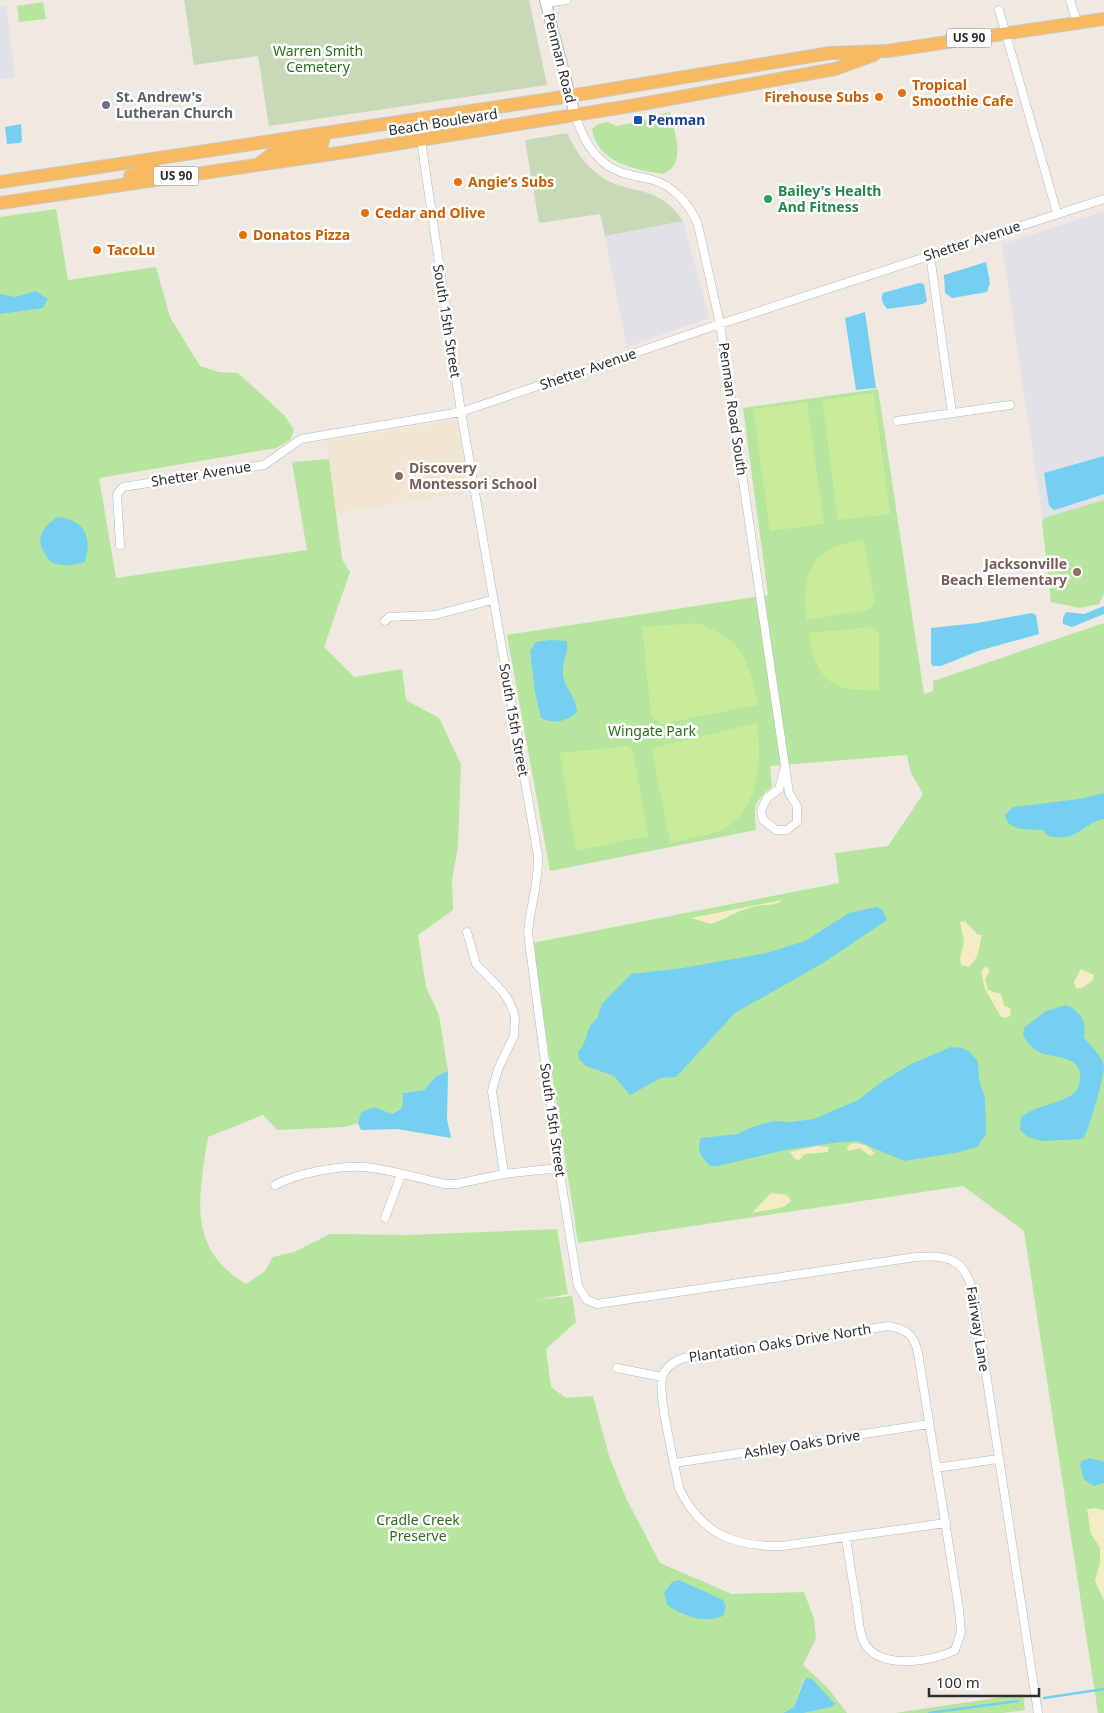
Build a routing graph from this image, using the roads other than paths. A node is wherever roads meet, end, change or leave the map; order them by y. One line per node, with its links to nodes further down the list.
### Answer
1 (566, 0): 3 (street)
2 (1070, 0): 6 (street)
3 (546, 2): 9 (street, Penman Road)
4 (999, 10): 7 (street)
5 (1104, 19): 6 (highway, US 90)
6 (1076, 22): 7 (highway, US 90)
7 (1005, 33): 8 (highway, US 90); 21 (street)
8 (887, 51): 9 (highway, US 90); 10 (highway, Beach Boulevard / US 90)
9 (570, 96): 10 (street, Penman Road); 11 (highway, US 90)
10 (575, 115): 12 (highway, Beach Boulevard / US 90); 23 (street, Penman Road South)
11 (325, 133): 13 (highway, US 90); 15 (highway)
12 (421, 140): 15 (highway, Beach Boulevard / US 90); 25 (street, South 15th Street)
13 (265, 142): 14 (highway, US 90); 16 (highway)
14 (155, 159): 17 (highway, US 90); 18 (highway)
15 (259, 164): 16 (highway, Beach Boulevard / US 90)
16 (156, 179): 18 (highway, Beach Boulevard / US 90)
17 (0, 182)
18 (64, 193): 20 (highway, Beach Boulevard / US 90)
19 (1104, 199): 21 (street, Shetter Avenue)
20 (0, 203)
21 (1057, 213): 22 (street, Shetter Avenue)
22 (930, 255): 23 (street, Shetter Avenue); 26 (street)
23 (720, 324): 25 (street, Shetter Avenue); 31 (street, Penman Road South)
24 (1010, 405): 26 (street)
25 (461, 412): 28 (street, Shetter Avenue); 29 (street, South 15th Street)
26 (952, 413): 27 (street)
27 (897, 421)
28 (120, 545)
29 (492, 600): 30 (street); 35 (street, South 15th Street)
30 (385, 621)
31 (785, 767): 32 (street, Penman Road South); 33 (street, Penman Road South)
32 (774, 794): 33 (street); 33 (street, Penman Road South)
33 (794, 800)
34 (467, 932): 36 (street)
35 (559, 1168): 36 (street); 40 (street, South 15th Street)
36 (504, 1174): 37 (street)
37 (401, 1175): 38 (street); 39 (street)
38 (275, 1184)
39 (385, 1218)
40 (585, 1298): 44 (street, Fairway Lane)
41 (617, 1368): 42 (street)
42 (662, 1377): 43 (street, Plantation Oaks Drive North); 45 (street)
43 (929, 1424): 45 (street, Ashley Oaks Drive); 46 (street)
44 (998, 1458): 46 (street); 49 (street, Fairway Lane)
45 (675, 1464): 48 (street)
46 (936, 1468): 47 (street)
47 (946, 1523): 48 (street); 48 (street)
48 (846, 1537)
49 (1038, 1713)

